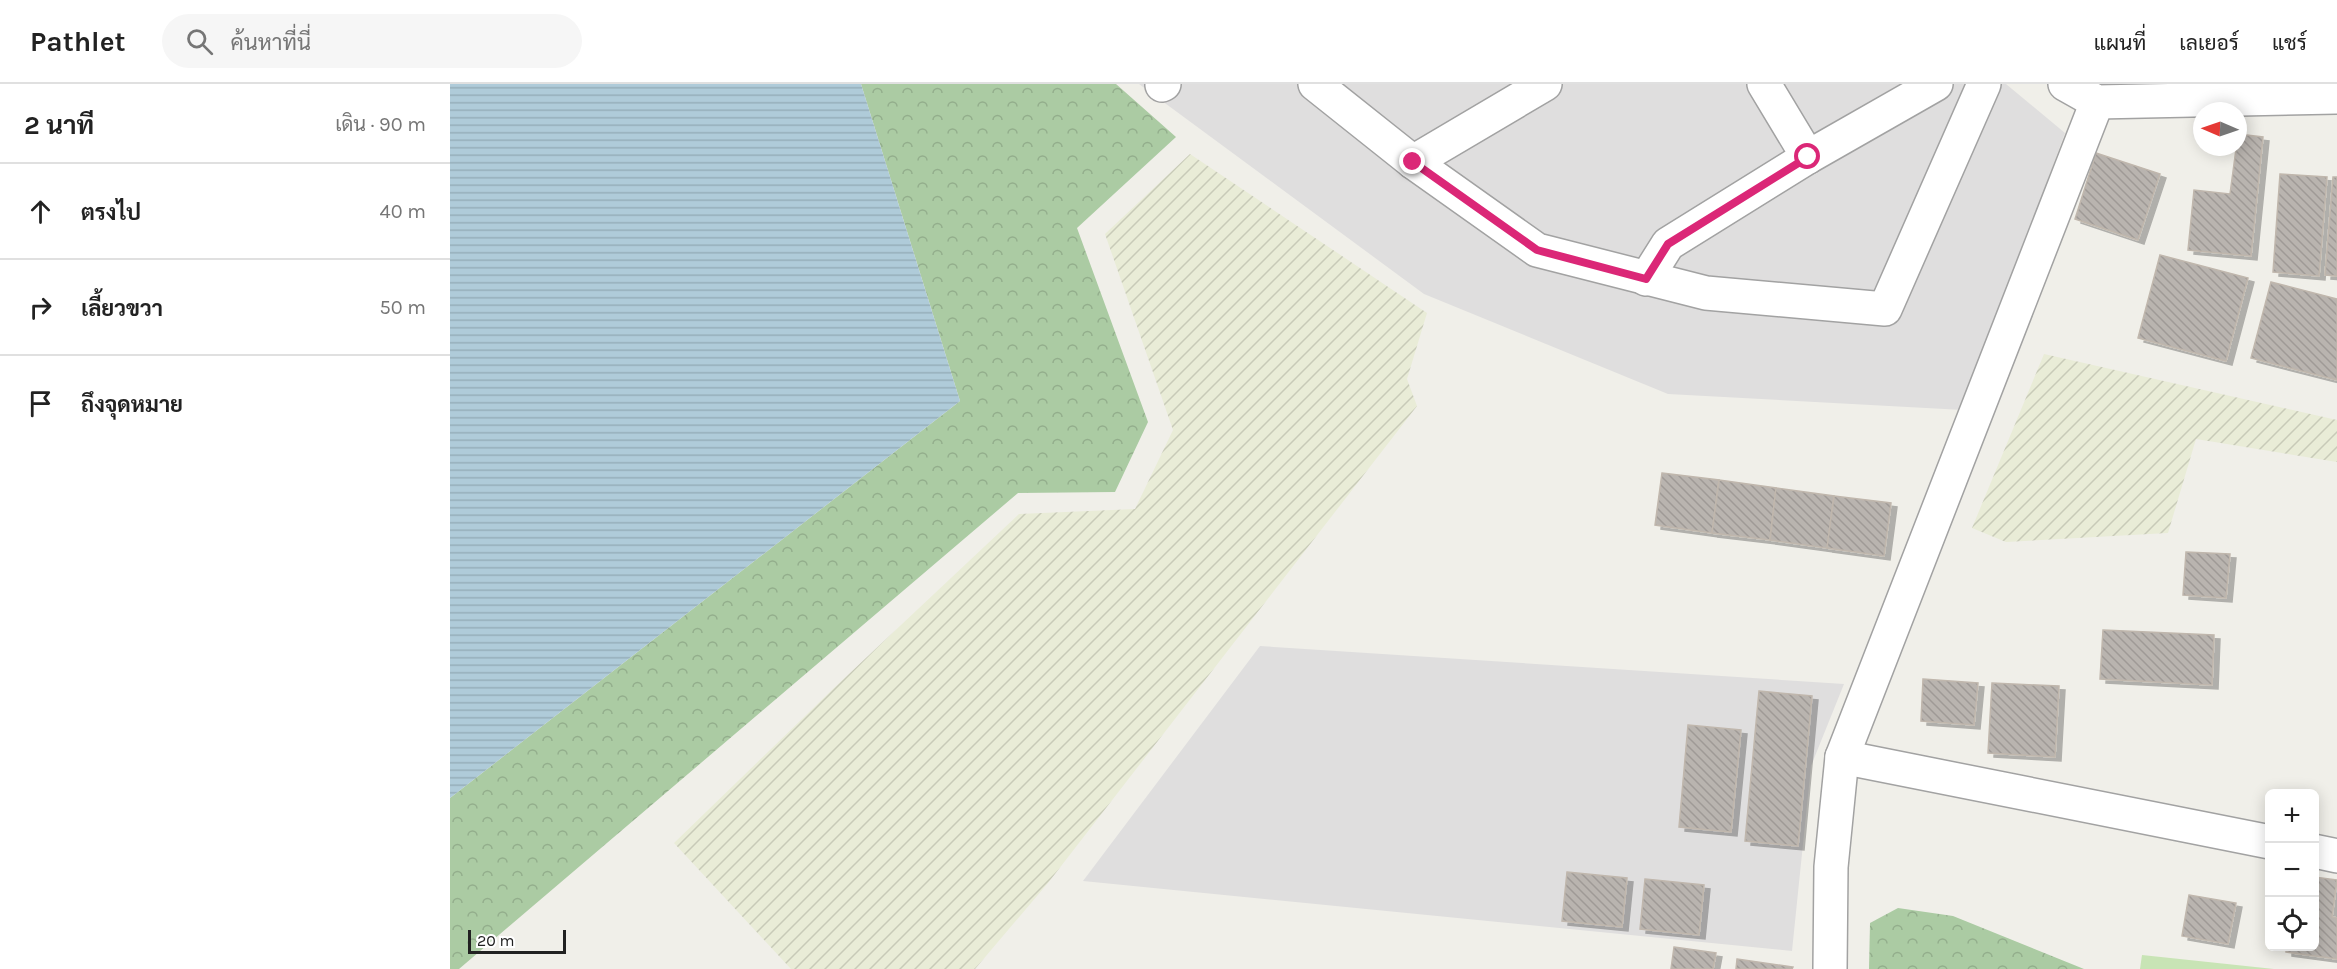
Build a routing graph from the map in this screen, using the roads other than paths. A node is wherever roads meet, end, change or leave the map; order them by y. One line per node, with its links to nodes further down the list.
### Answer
1 (1315, 84): 10 (street)
2 (1545, 84): 10 (street)
3 (1764, 84): 9 (street)
4 (1936, 84): 9 (street)
5 (1984, 84): 11 (street)
6 (2065, 84): 8 (street)
7 (2337, 97): 8 (street)
8 (2097, 102): 12 (street)
9 (1808, 157): 11 (street)
10 (1413, 162): 11 (street)
11 (1646, 279)
12 (1842, 757): 13 (street); 16 (street)
13 (2265, 841)
14 (2319, 852): 15 (street)
15 (2337, 856)
16 (1830, 969)

